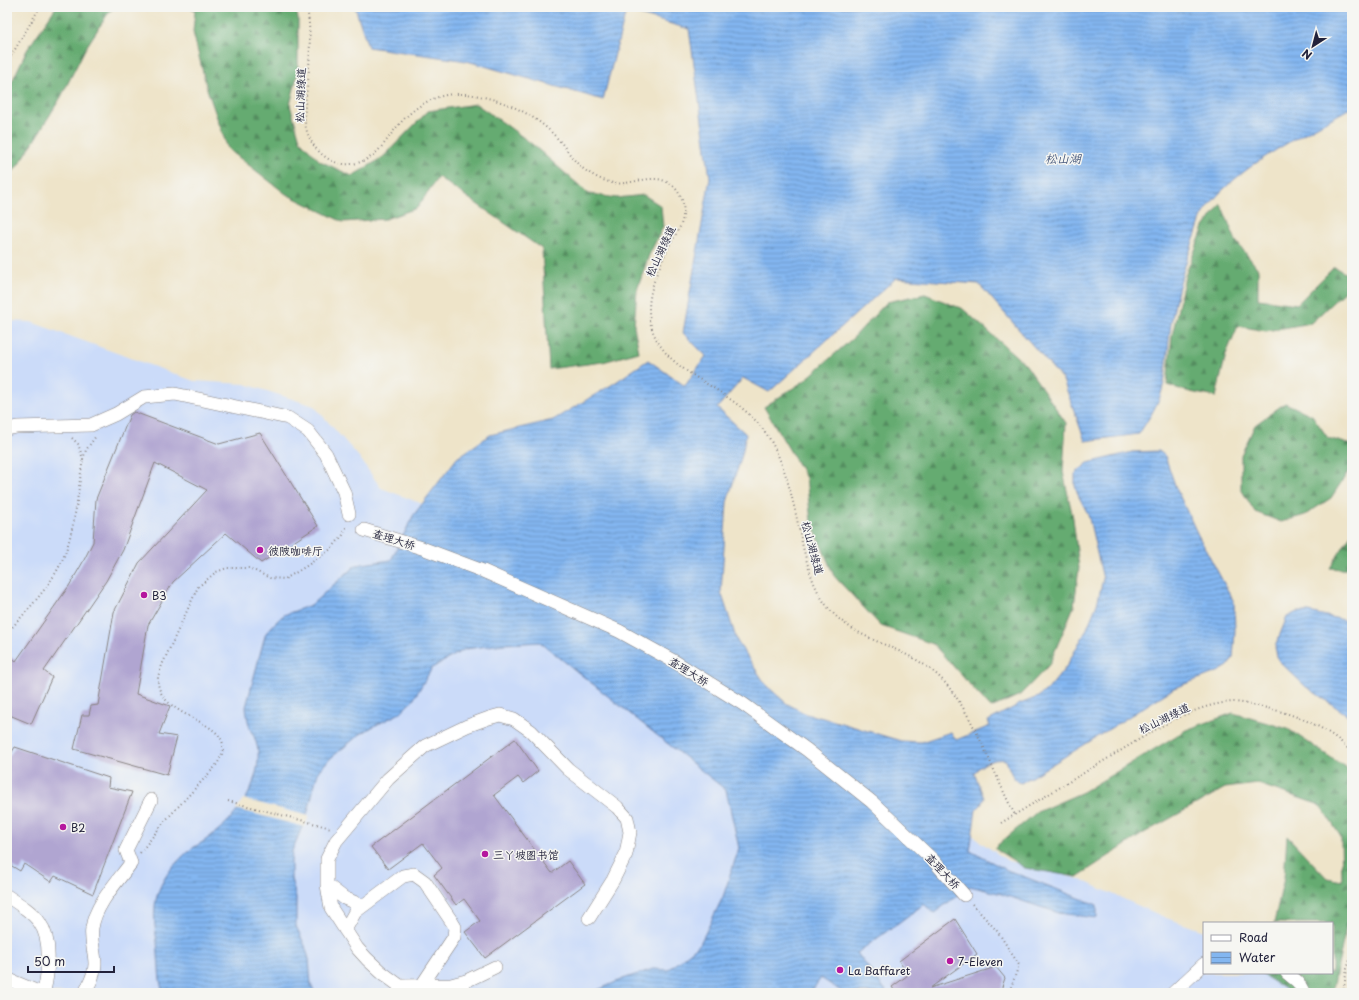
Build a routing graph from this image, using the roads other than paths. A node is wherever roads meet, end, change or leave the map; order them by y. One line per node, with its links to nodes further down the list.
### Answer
1 (7, 429): 2 (street)
2 (349, 514)
3 (364, 530): 6 (street, 查理大桥)
4 (152, 800): 18 (street)
5 (326, 885): 8 (street); 9 (street); 10 (street)
6 (964, 895)
7 (7, 896): 17 (street)
8 (363, 906): 10 (street); 15 (street)
9 (589, 918)
10 (345, 930): 16 (street)
11 (1203, 965): 19 (street)
12 (495, 967): 15 (street)
13 (1288, 974): 20 (street)
14 (7, 979): 17 (street)
15 (422, 985): 16 (street)
16 (400, 989)
17 (42, 993)
18 (85, 993)
19 (1173, 993)
20 (1304, 993)

